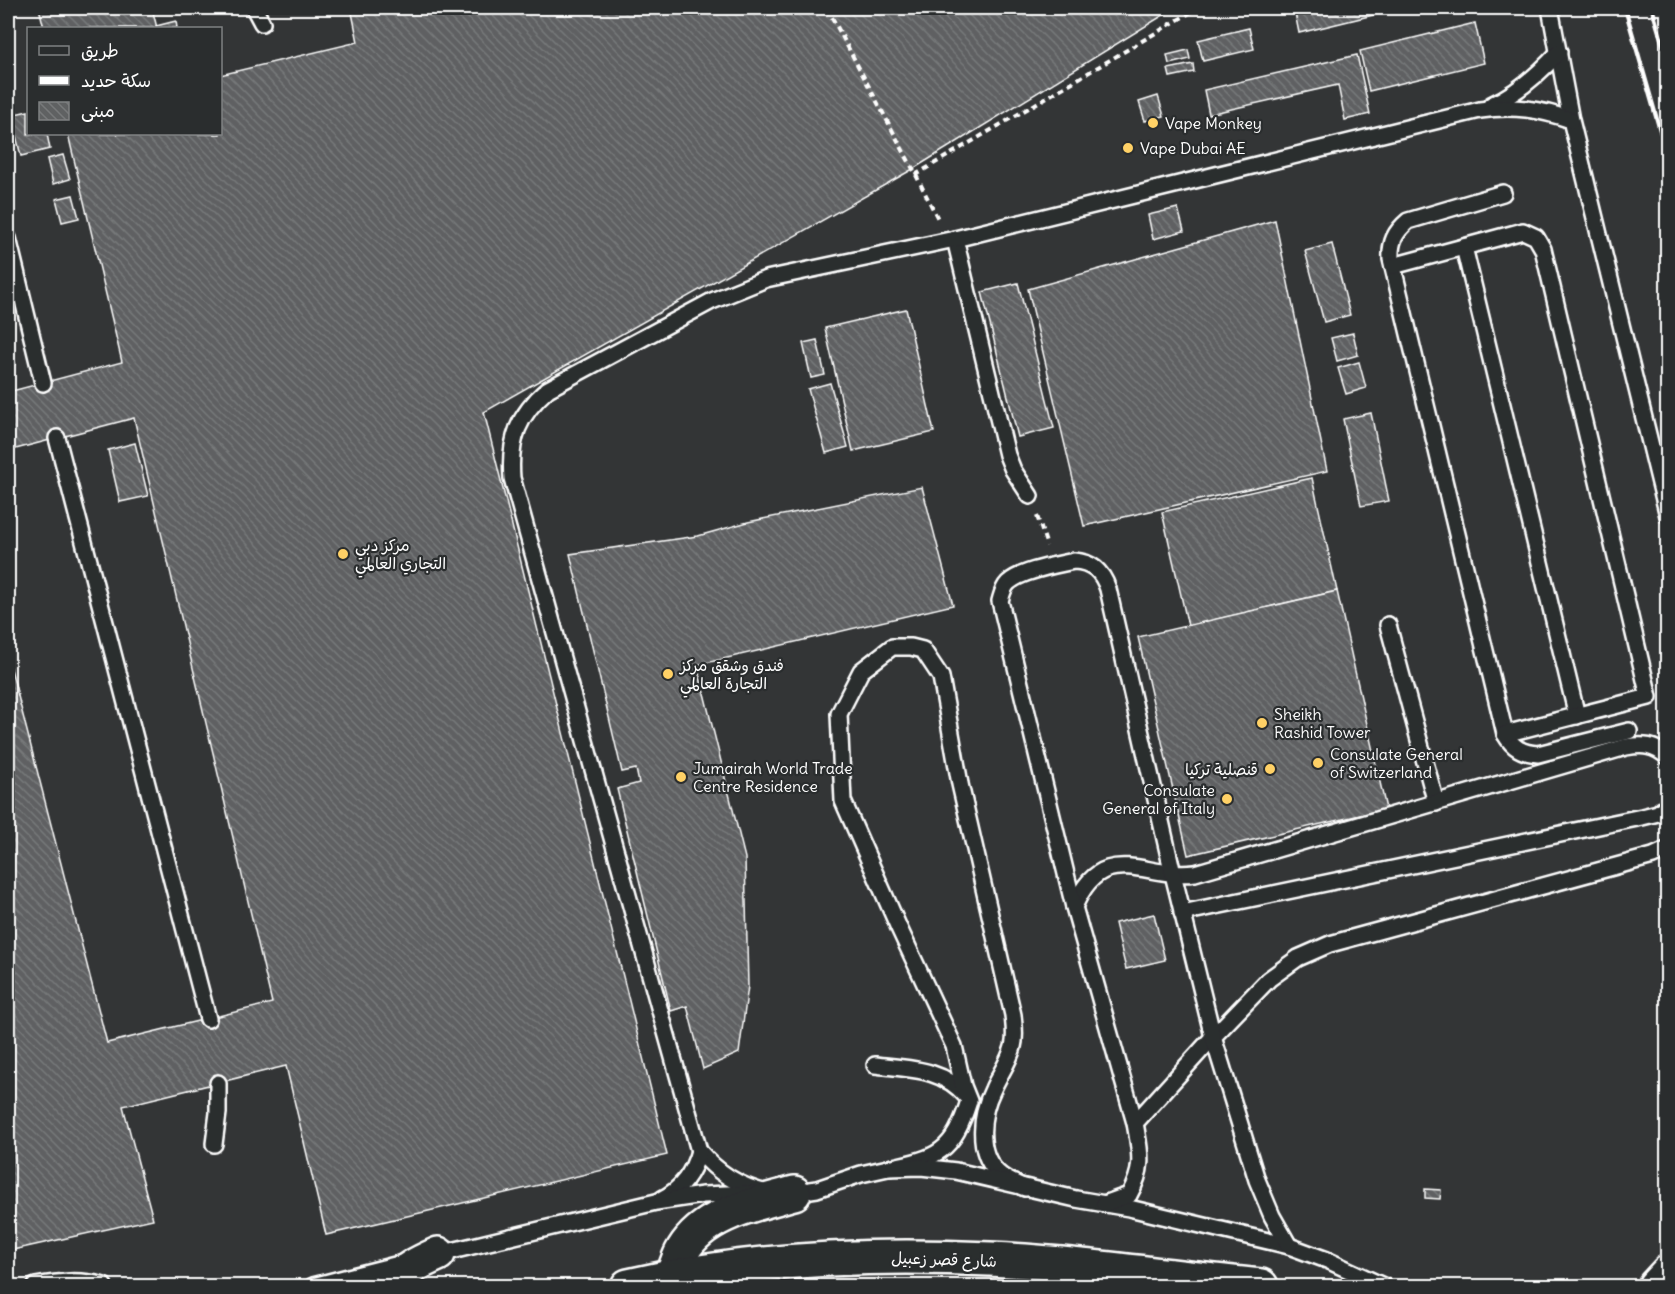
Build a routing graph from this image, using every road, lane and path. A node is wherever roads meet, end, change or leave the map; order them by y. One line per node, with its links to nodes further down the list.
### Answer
1 (254, 8): 5 (lane)
2 (827, 8): 9 (path)
3 (1198, 8): 9 (path)
4 (1550, 8): 6 (lane)
5 (262, 23)
6 (1559, 52): 7 (lane); 8 (lane)
7 (1480, 110): 8 (lane); 12 (lane)
8 (1571, 120): 18 (lane)
9 (915, 175): 12 (path)
10 (1503, 193): 14 (lane)
11 (8, 238): 15 (lane)
12 (952, 240): 17 (lane); 38 (lane)
13 (1464, 247): 14 (lane); 21 (lane); 21 (lane)
14 (1393, 266): 23 (lane)
15 (43, 383)
16 (57, 438): 31 (lane)
17 (1030, 496): 19 (path)
18 (1668, 516)
19 (1053, 566): 28 (lane); 29 (lane)
20 (1388, 625): 25 (lane)
21 (1577, 716): 23 (lane)
22 (1629, 731): 23 (lane)
23 (1505, 734)
24 (1668, 757): 25 (lane)
25 (1436, 804): 28 (lane)
26 (1668, 804): 30 (lane)
27 (1668, 849): 32 (lane)
28 (1173, 874): 29 (lane); 30 (lane)
29 (1074, 907): 36 (lane)
30 (1182, 913): 32 (lane)
31 (208, 1019)
32 (1213, 1037): 36 (lane); 44 (lane)
33 (875, 1065): 35 (lane)
34 (218, 1083): 37 (lane)
35 (969, 1101): 39 (lane); 40 (lane)
36 (1135, 1123): 43 (lane)
37 (214, 1144)
38 (699, 1151): 41 (lane); 42 (lane)
39 (888, 1167): 40 (lane); 41 (lane)
40 (1025, 1188): 43 (lane)
41 (780, 1193): 42 (lane); 47 (main road)
42 (656, 1202): 45 (lane)
43 (1104, 1204): 44 (lane)
44 (1289, 1246): 54 (lane)
45 (438, 1254): 50 (lane); 51 (main road)
46 (1668, 1272): 55 (main road)
47 (672, 1276): 52 (main road, شارع قصر زعبيل); 53 (main road, شارع قصر زعبيل)
48 (35, 1287): 49 (lane)
49 (104, 1287)
50 (313, 1287)
51 (390, 1287)
52 (628, 1287)
53 (1261, 1287)
54 (1383, 1287)
55 (1655, 1287)

